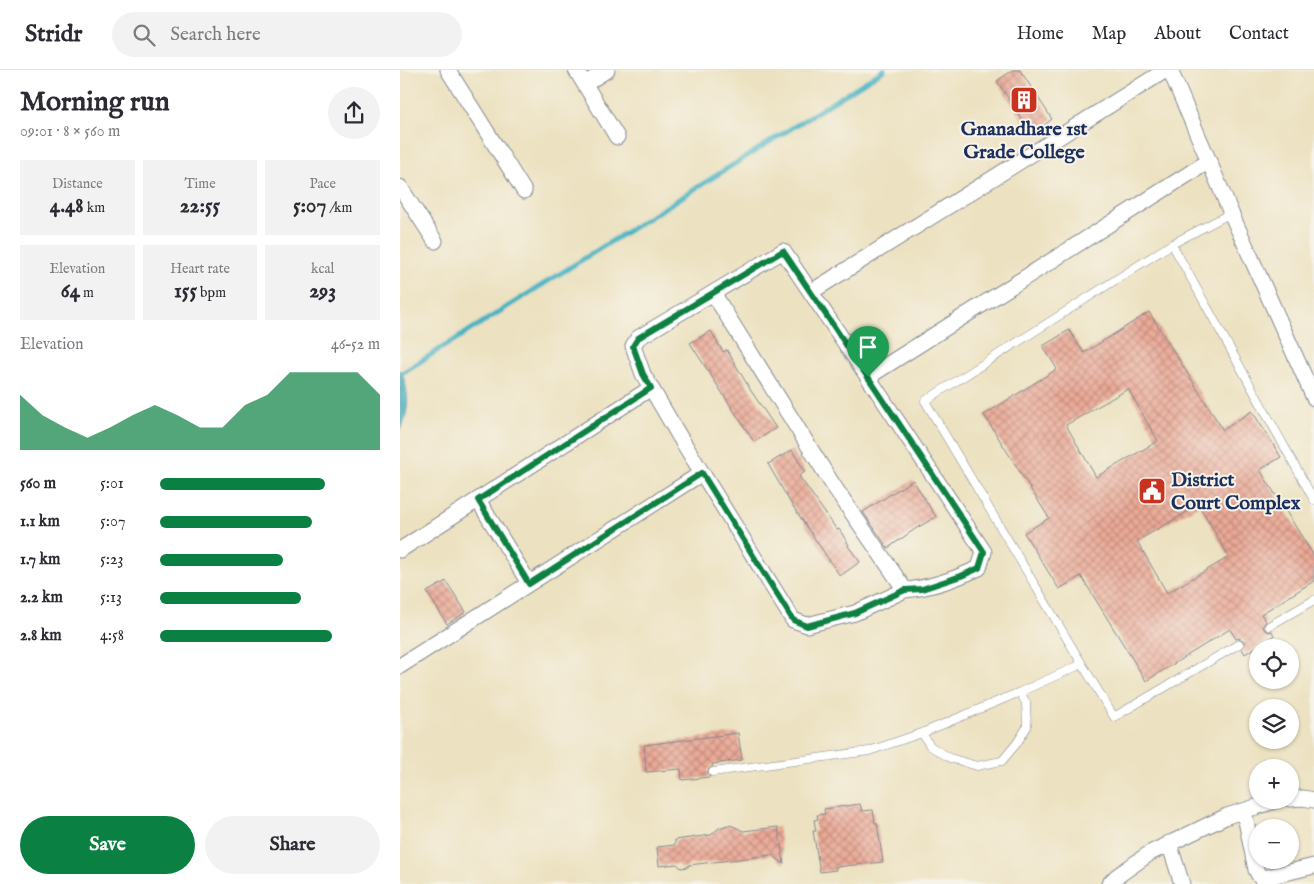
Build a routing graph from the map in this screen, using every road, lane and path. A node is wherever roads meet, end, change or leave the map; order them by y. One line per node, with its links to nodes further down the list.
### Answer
1 (448, 70): 9 (street)
2 (576, 70): 5 (street)
3 (607, 70): 5 (street)
4 (1168, 70): 7 (street); 13 (street)
5 (585, 84): 6 (street)
6 (617, 137)
7 (1209, 161): 10 (street); 15 (street)
8 (400, 187): 11 (street)
9 (524, 191)
10 (1231, 213): 12 (lane); 17 (street)
11 (435, 241)
12 (1172, 244): 20 (lane); 27 (lane)
13 (811, 292): 14 (street); 15 (street)
14 (713, 293): 16 (street); 23 (street)
15 (868, 377): 23 (street)
16 (651, 388): 18 (street); 19 (street)
17 (1314, 398)
18 (702, 473): 22 (street); 23 (street)
19 (478, 500): 21 (street); 22 (street)
20 (1314, 500)
21 (400, 550)
22 (529, 584): 28 (street)
23 (905, 590)
24 (1314, 600): 25 (lane)
25 (1269, 626)
26 (1239, 644): 27 (lane)
27 (1082, 664): 29 (lane)
28 (400, 666)
29 (1020, 692): 30 (lane); 30 (lane)
30 (922, 733): 31 (lane)
31 (713, 772)
32 (1299, 798): 33 (street)
33 (1314, 800)
34 (1250, 809): 35 (street)
35 (1244, 811): 36 (street); 37 (street)
36 (1169, 843): 38 (street); 39 (street)
37 (1314, 866)
38 (1108, 884)
39 (1182, 884)

